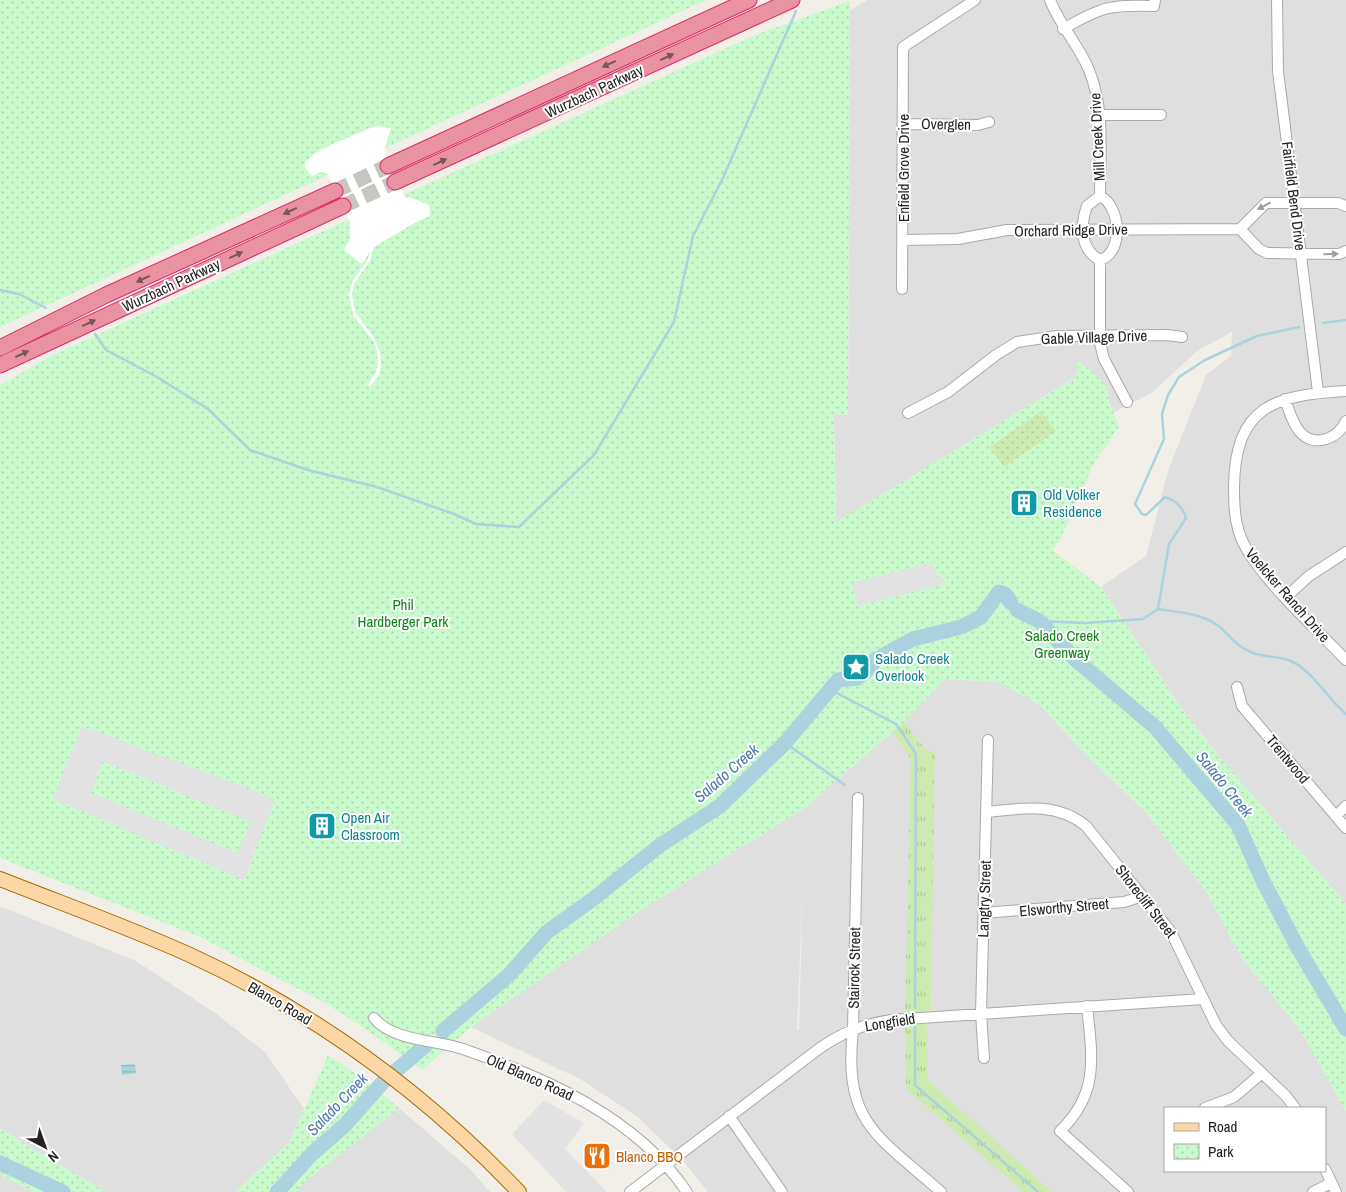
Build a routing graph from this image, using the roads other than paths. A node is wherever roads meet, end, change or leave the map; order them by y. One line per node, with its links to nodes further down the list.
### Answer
1 (749, 0): 12 (highway, Wurzbach Parkway, one-way to 12)
2 (792, 0): 13 (highway, Wurzbach Parkway, one-way to 2)
3 (975, 0): 11 (street, Enfield Grove Drive)
4 (1050, 0): 7 (street, Mill Creek Drive)
5 (1277, 0): 16 (street, Fairfield Bend Drive)
6 (1155, 3): 7 (street)
7 (1063, 29): 9 (street, Mill Creek Drive)
8 (1161, 115): 9 (street)
9 (1099, 116): 15 (street, Mill Creek Drive)
10 (989, 122): 11 (street, Overglen)
11 (903, 124): 22 (street, Enfield Grove Drive)
12 (388, 166)
13 (396, 182)
14 (335, 191): 29 (highway, Wurzbach Parkway, one-way to 29)
15 (1100, 196): 20 (street, Mill Creek Drive); 21 (street, Mill Creek Drive)
16 (1294, 204): 18 (street); 19 (street, one-way to 19); 24 (street, Fairfield Bend Drive)
17 (343, 206): 30 (highway, Wurzbach Parkway, one-way to 17)
18 (1346, 206)
19 (1240, 228): 21 (street, Orchard Ridge Drive); 24 (street)
20 (1084, 230): 21 (street, Orchard Ridge Drive); 22 (street, Orchard Ridge Drive); 25 (street, Mill Creek Drive)
21 (1116, 230): 25 (street, Mill Creek Drive)
22 (903, 240): 26 (street, Enfield Grove Drive)
23 (1346, 251): 24 (street, one-way to 23)
24 (1301, 254): 32 (street, Fairfield Bend Drive)
25 (1100, 260): 27 (street)
26 (902, 289)
27 (1099, 335): 28 (street, Gable Village Drive); 34 (street); 35 (street, Gable Village Drive)
28 (1182, 337)
29 (1, 347)
30 (0, 365)
31 (1346, 391): 32 (street, Voelcker Ranch Drive)
32 (1318, 392): 33 (street, Voelcker Ranch Drive)
33 (1285, 399): 36 (street); 38 (street, Voelcker Ranch Drive)
34 (1128, 402)
35 (908, 413)
36 (1346, 422)
37 (1346, 552): 38 (street)
38 (1286, 597): 39 (street, Voelcker Ranch Drive)
39 (1346, 660)
40 (1237, 686): 45 (street, Trentwood)
41 (988, 740): 44 (street, Langtry Street)
42 (858, 798): 54 (street, Stairock Street)
43 (1346, 806): 45 (street)
44 (987, 812): 48 (street, Shorecliff Street); 49 (street, Langtry Street)
45 (1336, 816): 46 (street, Trentwood)
46 (1346, 828)
47 (0, 879): 63 (main road, Blanco Road)
48 (1143, 896): 49 (street, Elsworthy Street); 50 (street, Shorecliff Street)
49 (984, 913): 52 (street, Langtry Street)
50 (1203, 999): 51 (street, Longfield); 56 (street, Shorecliff Street)
51 (1088, 1006): 52 (street, Longfield); 68 (street)
52 (981, 1013): 54 (street, Longfield); 55 (street, Langtry Street)
53 (374, 1018): 60 (street, Old Blanco Road)
54 (853, 1029): 59 (street, Longfield); 67 (street, Stairock Street)
55 (984, 1058)
56 (1262, 1073): 57 (street); 58 (street, Shorecliff Street)
57 (1209, 1107)
58 (1294, 1107)
59 (729, 1116): 60 (street, Longfield); 66 (street)
60 (666, 1165): 64 (street, Longfield); 65 (street, Old Blanco Road)
61 (1326, 1171): 62 (street)
62 (1334, 1187): 69 (street)
63 (519, 1192)
64 (630, 1192)
65 (687, 1192)
66 (782, 1192)
67 (942, 1192)
68 (1128, 1192)
69 (1313, 1192)

